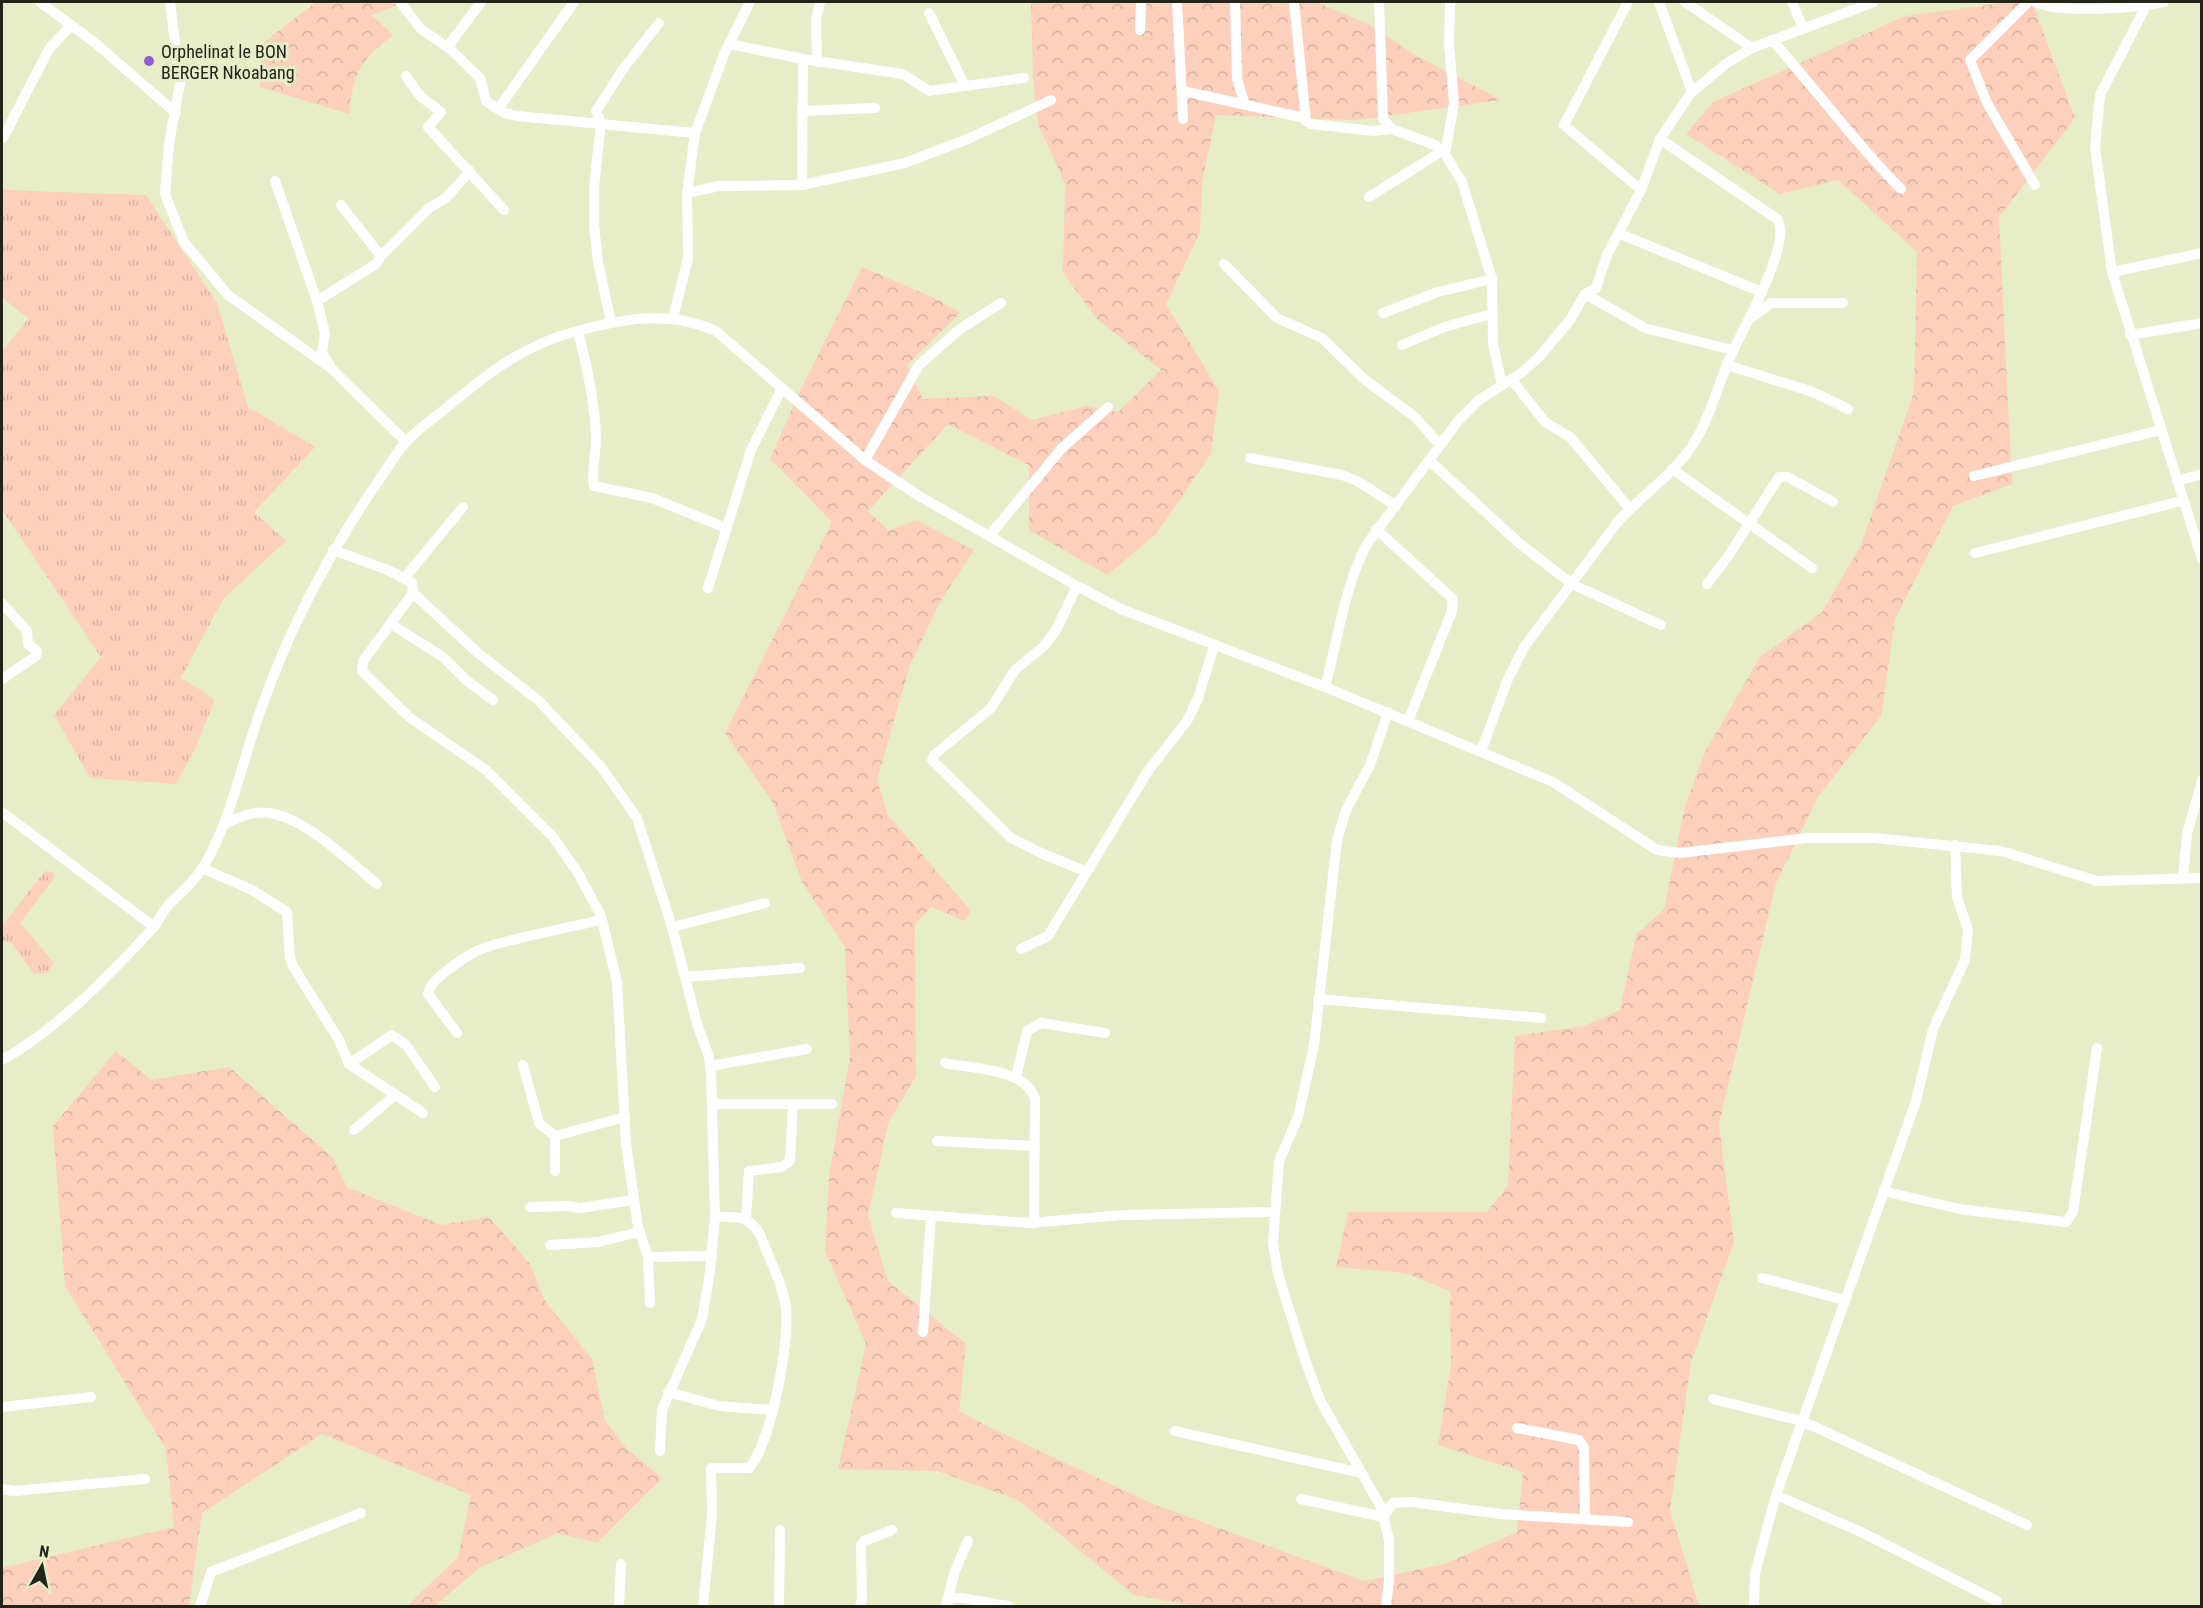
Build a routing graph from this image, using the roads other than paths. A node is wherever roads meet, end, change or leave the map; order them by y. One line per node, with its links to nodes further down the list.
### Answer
1 (39, 2): 25 (street)
2 (170, 2): 44 (street)
3 (400, 2): 31 (street)
4 (481, 2): 31 (street)
5 (574, 2): 42 (street)
6 (750, 2): 29 (street)
7 (820, 2): 33 (street)
8 (1141, 2): 27 (street)
9 (1177, 2): 37 (street)
10 (1234, 2): 40 (street)
11 (1294, 2): 45 (street)
12 (1379, 2): 48 (street)
13 (1450, 2): 52 (street)
14 (1628, 2): 58 (street)
15 (1659, 2): 38 (street)
16 (1685, 2): 30 (street)
17 (1792, 2): 26 (street)
18 (1870, 2): 26 (street)
19 (2028, 2): 56 (street)
20 (2036, 2): 22 (street)
21 (2164, 2): 22 (street)
22 (2146, 4): 67 (street)
23 (929, 13): 36 (street)
24 (659, 23): 47 (street)
25 (71, 25): 44 (street); 50 (street)
26 (1803, 28): 28 (street)
27 (1140, 30)
28 (1772, 40): 30 (street); 57 (street)
29 (729, 44): 32 (street); 49 (street)
30 (1752, 48): 38 (street)
31 (450, 49): 42 (street)
32 (803, 59): 33 (street); 43 (street)
33 (817, 62): 36 (street)
34 (406, 76): 53 (street)
35 (1024, 78): 36 (street)
36 (965, 86)
37 (1183, 91): 40 (street); 46 (street)
38 (1692, 92): 51 (street)
39 (1051, 100): 55 (street)
40 (1245, 105): 45 (street)
41 (875, 108): 43 (street)
42 (498, 109): 47 (street)
43 (802, 111): 55 (street)
44 (176, 112): 85 (street)
45 (1305, 118): 48 (street)
46 (1184, 119)
47 (601, 123): 49 (street); 78 (street)
48 (1392, 129): 52 (street)
49 (695, 133): 59 (street)
50 (3, 138)
51 (1660, 139): 58 (street); 69 (street)
52 (1444, 152): 60 (street); 68 (street)
53 (470, 171): 62 (street); 65 (street)
54 (275, 181): 71 (street)
55 (802, 185): 59 (street)
56 (2035, 185)
57 (1901, 189)
58 (1641, 190): 63 (street)
59 (687, 193): 76 (street)
60 (1369, 197)
61 (341, 205): 65 (street)
62 (504, 210)
63 (1620, 234): 69 (street); 70 (street)
64 (2202, 253): 67 (street)
65 (381, 256): 71 (street)
66 (1224, 264): 92 (street)
67 (2112, 272): 81 (street)
68 (1492, 279): 74 (street); 75 (street)
69 (1762, 292): 77 (street)
70 (1585, 294): 83 (street); 86 (street)
71 (317, 301): 85 (street)
72 (1001, 303): 94 (street)
73 (1842, 303): 77 (street)
74 (1383, 313)
75 (1492, 314): 82 (street); 86 (street)
76 (673, 318): 78 (street); 87 (street)
77 (1752, 318): 83 (street)
78 (611, 322): 80 (street)
79 (2202, 322): 81 (street)
80 (578, 331): 91 (street); 106 (street)
81 (2130, 335): 90 (street)
82 (1402, 345)
83 (1733, 350): 84 (street)
84 (1726, 365): 89 (street); 96 (street)
85 (332, 369): 91 (street)
86 (1507, 382): 92 (street); 104 (street)
87 (781, 390): 94 (street); 106 (street)
88 (1108, 407): 108 (street)
89 (1848, 409)
90 (2161, 430): 98 (street); 99 (street)
91 (406, 442): 109 (street)
92 (1439, 444): 95 (street)
93 (1250, 458): 102 (street)
94 (865, 460): 108 (street)
95 (1430, 461): 102 (street); 114 (street)
96 (1672, 469): 104 (street); 105 (street)
97 (2202, 474): 99 (street)
98 (1974, 476)
99 (2177, 481): 100 (street)
100 (2181, 501): 110 (street); 111 (street)
101 (1833, 502): 105 (street)
102 (1396, 506): 107 (street)
103 (463, 507): 113 (street)
104 (1629, 508): 114 (street)
105 (1750, 523): 112 (street); 115 (street)
106 (726, 528): 117 (street)
107 (1376, 529): 124 (street); 127 (street)
108 (990, 534): 116 (street)
109 (333, 550): 113 (street); 131 (street)
110 (1975, 553)
111 (2202, 559)
112 (1812, 568)
113 (405, 577): 118 (street)
114 (1572, 584): 121 (street); 128 (street)
115 (1707, 584)
116 (1077, 586): 122 (street); 134 (street)
117 (708, 588)
118 (413, 593): 120 (street); 141 (street)
119 (2, 603): 123 (street)
120 (391, 624): 125 (street); 139 (street)
121 (1661, 625)
122 (1214, 646): 124 (street); 134 (street)
123 (2, 680)
124 (1325, 687): 126 (street)
125 (494, 700)
126 (1388, 712): 127 (street); 145 (street)
127 (1408, 721): 128 (street)
128 (1481, 751): 132 (street)
129 (2202, 780): 135 (street)
130 (2, 812): 140 (street)
131 (224, 824): 133 (street); 137 (street)
132 (1955, 845): 135 (street); 169 (street)
133 (202, 868): 140 (street); 153 (street)
134 (1085, 871): 142 (street)
135 (2183, 877): 136 (street)
136 (2202, 878)
137 (377, 884)
138 (765, 903): 141 (street)
139 (602, 920): 147 (street); 163 (street)
140 (154, 927): 151 (street)
141 (672, 927): 144 (street)
142 (1021, 949)
143 (800, 968): 144 (street)
144 (684, 977): 155 (street)
145 (1318, 999): 146 (street); 173 (street)
146 (1541, 1018)
147 (457, 1033)
148 (1105, 1033): 156 (street)
149 (2097, 1048): 169 (street)
150 (807, 1049): 155 (street)
151 (2, 1060)
152 (945, 1063): 156 (street)
153 (350, 1064): 157 (street); 158 (street)
154 (523, 1065): 165 (street)
155 (710, 1066): 159 (street)
156 (1016, 1077): 167 (street)
157 (435, 1088)
158 (395, 1095): 162 (street); 164 (street)
159 (712, 1104): 160 (street); 175 (street)
160 (793, 1104): 161 (street); 176 (street)
161 (832, 1104)
162 (423, 1113)
163 (625, 1117): 165 (street); 170 (street)
164 (354, 1130)
165 (555, 1136): 168 (street)
166 (937, 1141): 167 (street)
167 (1035, 1146): 177 (street)
168 (555, 1171)
169 (1883, 1191): 183 (street)
170 (634, 1200): 171 (street); 178 (street)
171 (530, 1207)
172 (896, 1212): 174 (street)
173 (1273, 1212): 177 (street); 195 (street)
174 (931, 1216): 177 (street); 185 (street)
175 (715, 1217): 176 (street); 180 (street)
176 (746, 1219): 190 (street)
177 (1034, 1223)
178 (639, 1232): 179 (street); 181 (street)
179 (550, 1245)
180 (712, 1256): 181 (street); 186 (street)
181 (648, 1257): 184 (street)
182 (1762, 1278): 183 (street)
183 (1845, 1300): 191 (street)
184 (650, 1303)
185 (923, 1332)
186 (668, 1392): 190 (street); 194 (street)
187 (91, 1397): 189 (street)
188 (1713, 1399): 191 (street)
189 (2, 1407)
190 (772, 1410): 213 (street)
191 (1802, 1421): 198 (street); 204 (street)
192 (1517, 1428): 202 (street)
193 (1175, 1431): 195 (street)
194 (660, 1451)
195 (1361, 1473): 201 (street)
196 (145, 1479): 197 (street)
197 (2, 1489)
198 (1776, 1495): 209 (street); 218 (street)
199 (1301, 1499): 201 (street)
200 (361, 1513): 211 (street)
201 (1383, 1517): 202 (street); 217 (street)
202 (1585, 1519): 203 (street)
203 (1628, 1522)
204 (2027, 1525)
205 (780, 1530): 214 (street)
206 (892, 1530): 215 (street)
207 (968, 1541): 210 (street)
208 (621, 1564): 212 (street)
209 (1996, 1601)
210 (946, 1604): 216 (street)
211 (200, 1606)
212 (619, 1606)
213 (703, 1606)
214 (779, 1606)
215 (860, 1606)
216 (1008, 1606)
217 (1386, 1606)
218 (1754, 1606)

